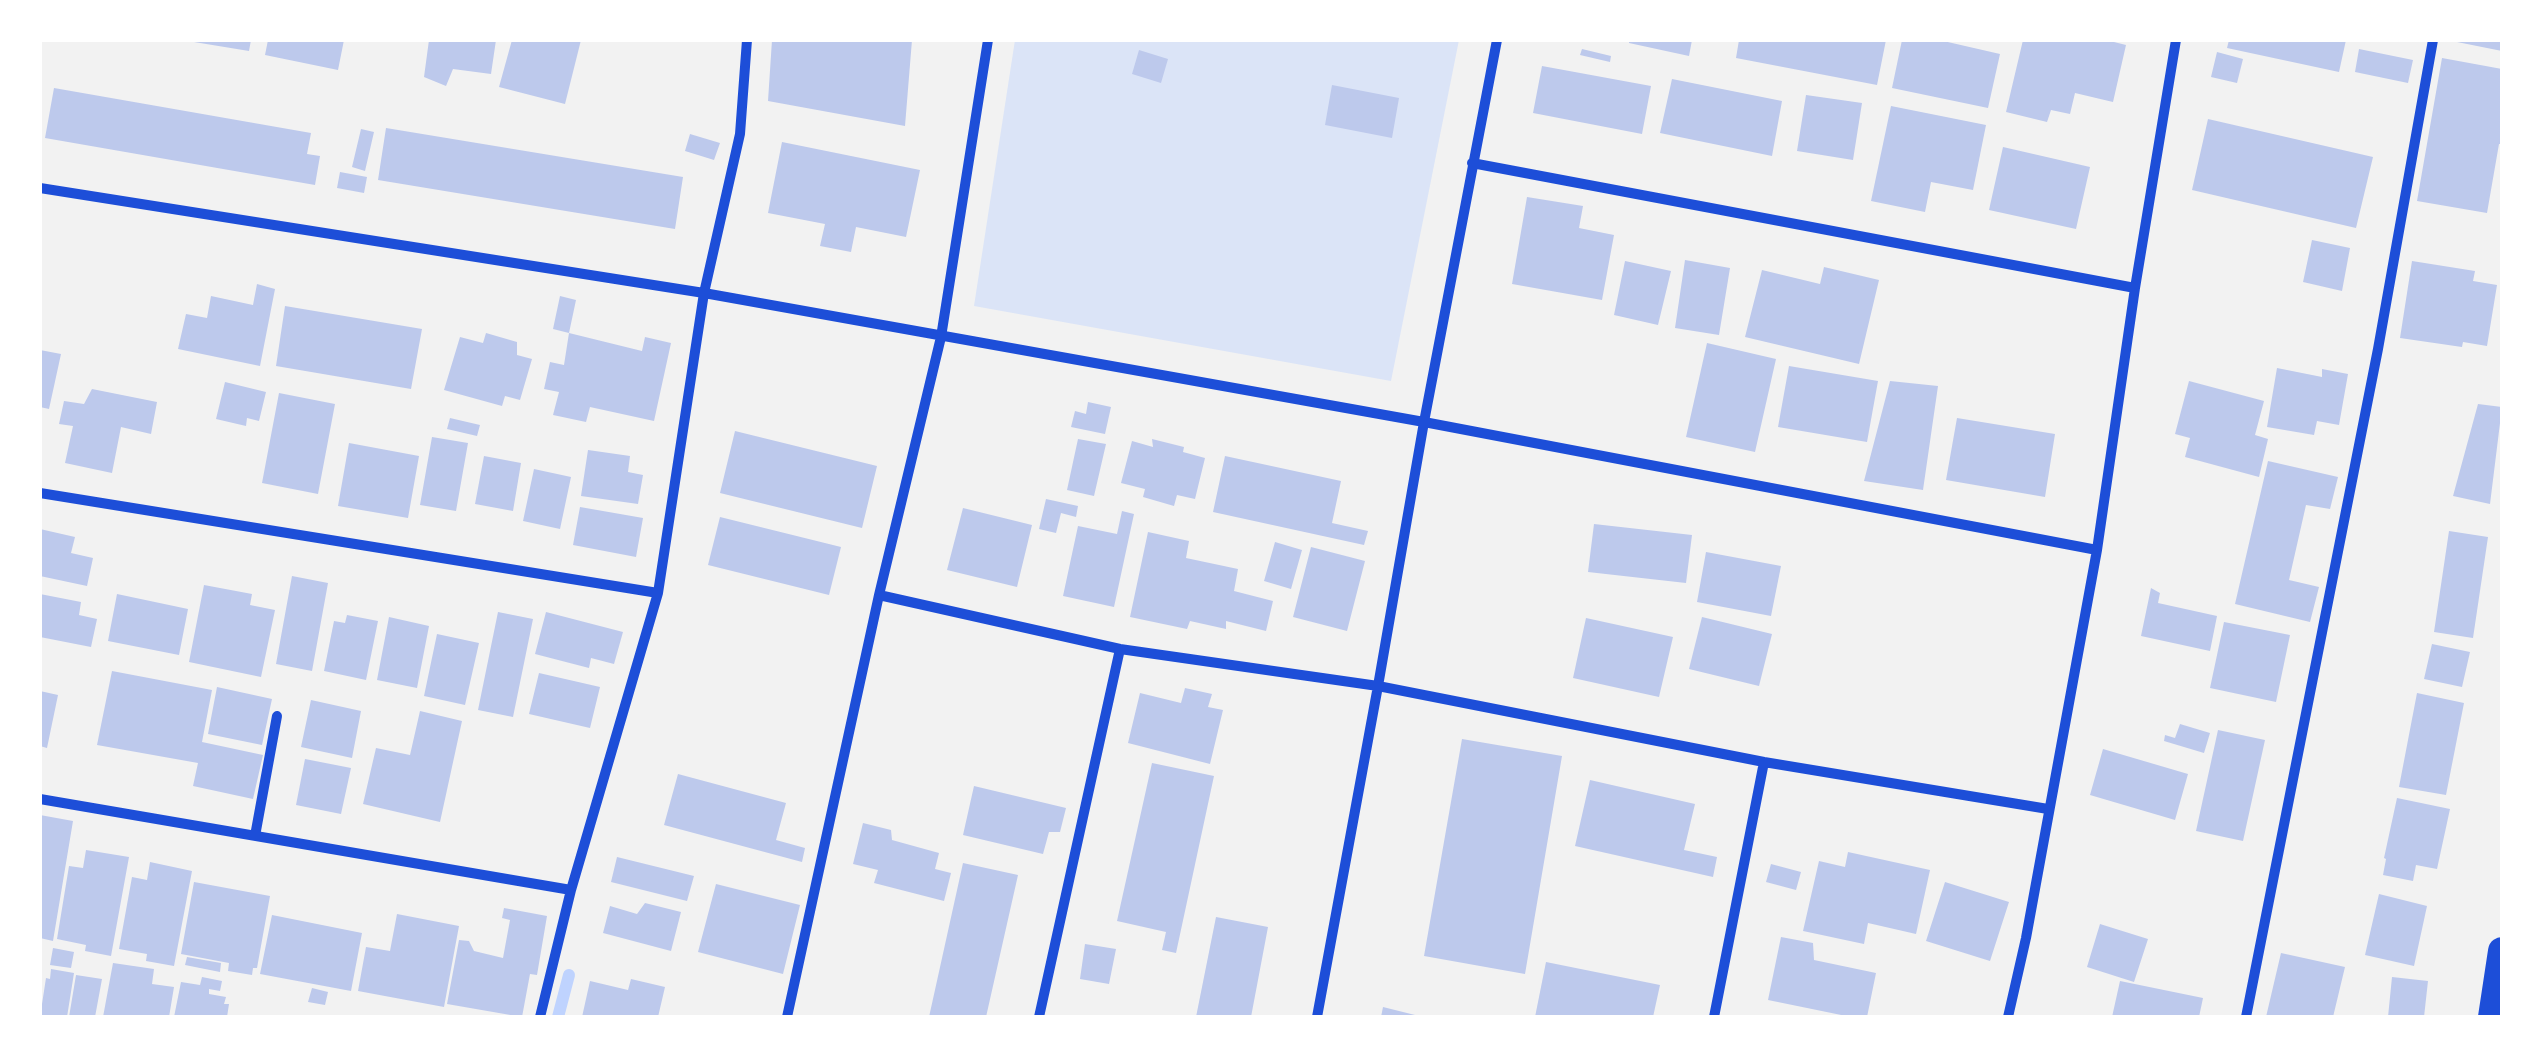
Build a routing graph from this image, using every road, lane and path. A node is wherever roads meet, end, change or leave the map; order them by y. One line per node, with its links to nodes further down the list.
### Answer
1 (747, 40): 9 (street)
2 (988, 40): 10 (street)
3 (1496, 40): 6 (street)
4 (2176, 40): 8 (street)
5 (2433, 40): 31 (street)
6 (1472, 163): 8 (street); 11 (street)
7 (40, 188): 9 (street)
8 (2134, 288): 13 (street)
9 (704, 294): 10 (street); 14 (street)
10 (941, 336): 11 (street); 15 (street)
11 (1424, 422): 13 (street); 17 (street)
12 (40, 494): 14 (street)
13 (2096, 550): 21 (street)
14 (658, 593): 23 (street)
15 (878, 595): 16 (street); 26 (street)
16 (1120, 649): 17 (street); 27 (street)
17 (1378, 686): 19 (street); 28 (street)
18 (277, 716): 22 (street)
19 (1764, 762): 21 (street); 29 (street)
20 (40, 799): 22 (street)
21 (2048, 808): 30 (street)
22 (256, 836): 23 (street)
23 (571, 890): 25 (street)
24 (2502, 951): 32 (highway)
25 (540, 1017)
26 (787, 1017)
27 (1039, 1017)
28 (1316, 1017)
29 (1714, 1017)
30 (2008, 1017)
31 (2246, 1017)
32 (2492, 1017)

